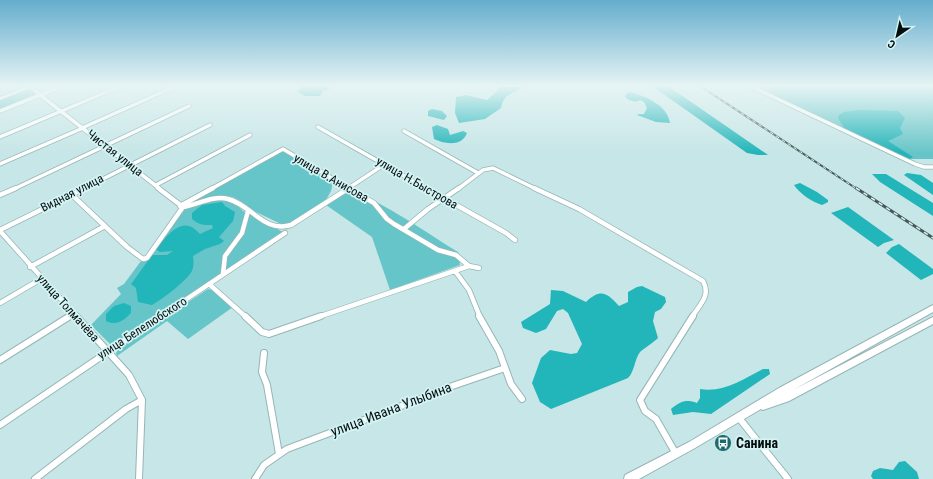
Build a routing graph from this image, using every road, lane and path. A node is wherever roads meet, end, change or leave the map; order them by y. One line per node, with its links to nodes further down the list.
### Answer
1 (58, 108): 6 (street, Чистая улица)
2 (67, 108): 6 (street)
3 (126, 108): 9 (street)
4 (184, 108): 13 (street)
5 (800, 108): 17 (street)
6 (61, 111): 9 (street, Чистая улица); 12 (street)
7 (210, 125): 15 (street, Видная улица)
8 (318, 127): 16 (street, улица Н.Быстрова)
9 (82, 128): 13 (street, Чистая улица); 14 (street)
10 (404, 130): 18 (street)
11 (250, 134): 19 (street)
12 (0, 137)
13 (105, 146): 15 (street, Чистая улица); 22 (street)
14 (0, 164)
15 (129, 164): 19 (street, Чистая улица); 21 (street, Видная улица)
16 (385, 164): 20 (street, улица Белелюбского); 23 (street, улица Н.Быстрова)
17 (933, 167)
18 (478, 173): 23 (street); 52 (street)
19 (156, 186): 24 (street, Чистая улица)
20 (348, 188): 24 (street, улица В.Анисова); 27 (street, улица В.Анисова); 28 (street, улица Белелюбского)
21 (71, 194): 26 (street); 29 (street, Видная улица)
22 (0, 195)
23 (444, 199): 27 (street); 30 (street, улица Н.Быстрова)
24 (182, 207): 25 (street); 26 (street)
25 (248, 211): 28 (street); 35 (street)
26 (105, 226): 32 (street)
27 (404, 229): 31 (street, улица В.Анисова)
28 (284, 230): 35 (street, улица Белелюбского)
29 (0, 231): 32 (street, улица Толмачёва)
30 (515, 240)
31 (469, 266): 33 (street, улица В.Анисова); 34 (street)
32 (30, 267): 36 (street, улица Толмачёва)
33 (479, 268)
34 (455, 271): 37 (street); 45 (street)
35 (223, 274): 37 (street, улица Белелюбского)
36 (41, 279): 38 (street); 40 (street, улица Толмачёва)
37 (209, 284): 42 (street, улица Белелюбского)
38 (0, 303)
39 (933, 308): 48 (main road)
40 (74, 314): 42 (street, улица Толмачёва); 44 (street)
41 (933, 320): 48 (main road)
42 (107, 351): 47 (street, улица Толмачёва); 50 (street, улица Белелюбского)
43 (264, 353): 51 (street)
44 (0, 360)
45 (505, 368): 46 (street); 51 (street, улица Ивана Улыбина)
46 (522, 399)
47 (142, 400): 53 (street); 54 (street, улица Толмачёва)
48 (750, 412): 49 (main road)
49 (739, 418): 52 (main road); 57 (street)
50 (0, 425)
51 (279, 454): 55 (street, улица Ивана Улыбина)
52 (676, 454): 56 (main road)
53 (35, 479)
54 (139, 479)
55 (255, 479)
56 (629, 479)
57 (788, 479)

